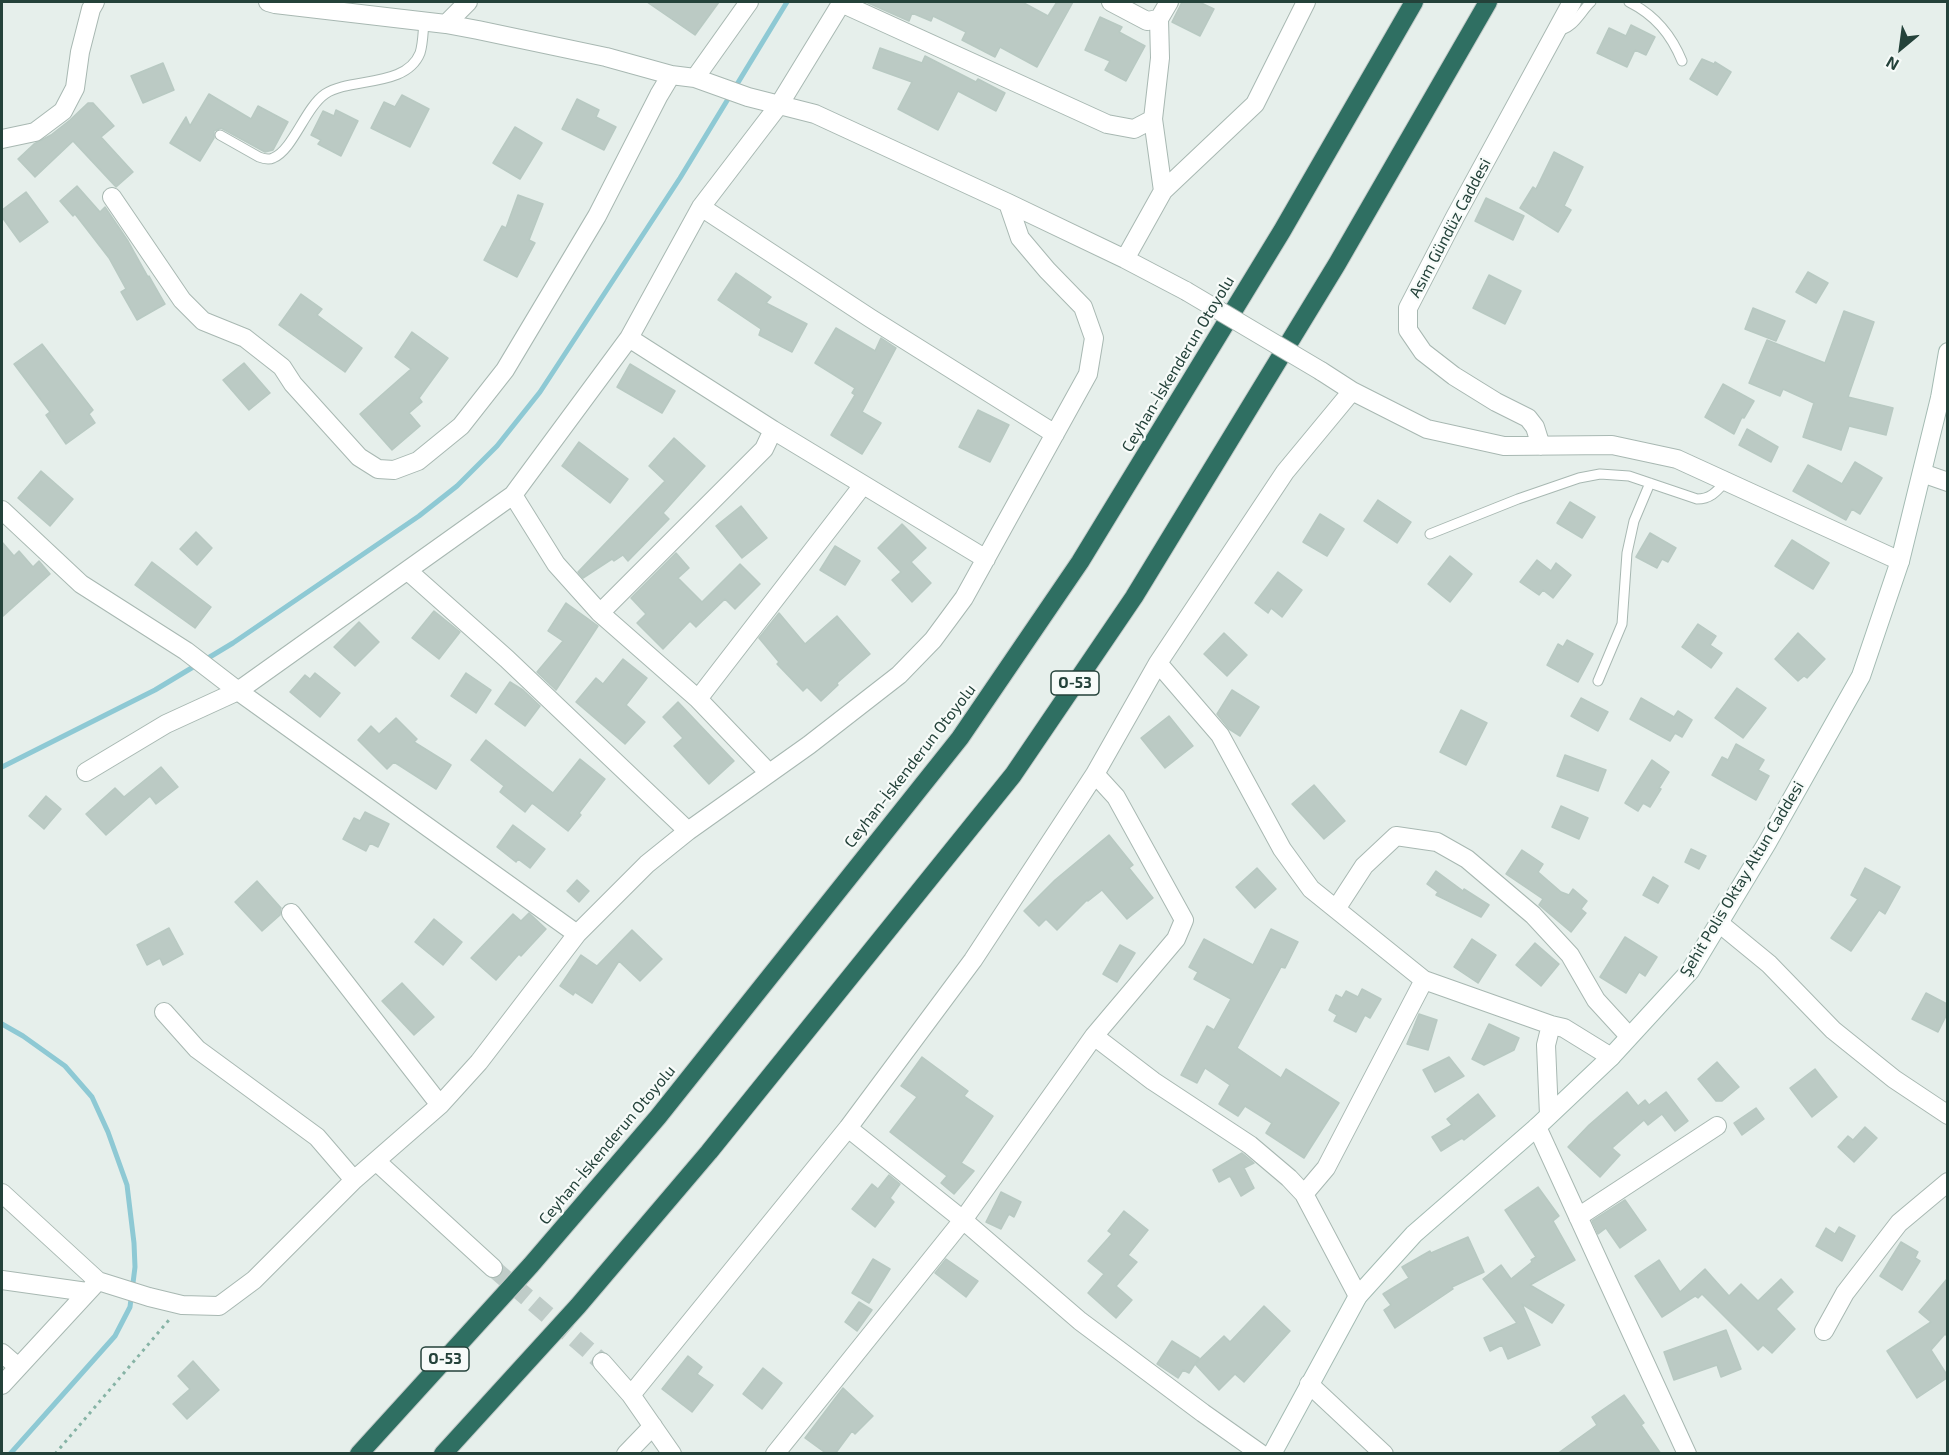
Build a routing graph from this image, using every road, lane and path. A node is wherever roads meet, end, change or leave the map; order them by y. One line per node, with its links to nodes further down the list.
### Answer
1 (95, 2): 25 (street)
2 (272, 2): 14 (street)
3 (468, 2): 16 (street)
4 (749, 2): 21 (street)
5 (841, 2): 22 (street); 23 (street)
6 (1111, 2): 15 (street)
7 (1169, 2): 15 (street)
8 (1306, 2): 26 (street)
9 (1414, 2): 93 (highway, Ceyhan-İskenderun Otoyolu / O-53)
10 (1488, 2): 94 (highway, O-53)
11 (1572, 2): 18 (street, Asım Gündüz Caddesi)
12 (1591, 2): 18 (lane)
13 (1629, 2): 19 (lane)
14 (353, 8): 17 (street)
15 (1159, 19): 23 (street)
16 (446, 24): 17 (street); 20 (street)
17 (423, 28): 24 (lane)
18 (1557, 30): 36 (street, Asım Gündüz Caddesi)
19 (1682, 61)
20 (671, 75): 21 (street); 27 (street)
21 (695, 78): 22 (street)
22 (779, 105): 28 (street); 29 (street)
23 (1153, 119): 26 (street)
24 (220, 135)
25 (2, 139)
26 (1163, 191): 30 (street)
27 (112, 197)
28 (1008, 203): 30 (street); 35 (street)
29 (701, 207): 31 (street); 35 (street)
30 (1125, 259): 33 (street, bridge)
31 (628, 338): 34 (street); 42 (street)
32 (1947, 352): 37 (street, Şehit Polis Oktay Altun Caddesi)
33 (1352, 391): 36 (street); 49 (street)
34 (773, 430): 41 (street); 48 (street)
35 (1055, 434): 45 (street)
36 (1541, 446): 38 (street)
37 (1922, 473): 39 (street); 46 (street, Şehit Polis Oktay Altun Caddesi)
38 (1726, 481): 40 (lane); 46 (street)
39 (1947, 482)
40 (1650, 483): 44 (lane); 50 (lane)
41 (863, 485): 45 (street); 52 (street)
42 (513, 495): 47 (street); 48 (street)
43 (2, 510): 51 (street)
44 (1430, 534)
45 (986, 559): 54 (street)
46 (1900, 561): 59 (street, Şehit Polis Oktay Altun Caddesi)
47 (408, 571): 51 (street); 56 (street)
48 (600, 613): 52 (street)
49 (1158, 663): 55 (street); 57 (street)
50 (1598, 681)
51 (238, 691): 53 (street); 60 (street)
52 (698, 699): 54 (street)
53 (86, 772)
54 (769, 773): 56 (street)
55 (1095, 774): 64 (street); 71 (street)
56 (688, 831): 60 (street)
57 (1336, 909): 61 (street); 65 (street)
58 (291, 913): 67 (street)
59 (1719, 923): 65 (street, Şehit Polis Oktay Altun Caddesi); 68 (street)
60 (578, 934): 67 (street)
61 (1424, 980): 63 (street); 76 (street)
62 (164, 1012): 73 (street)
63 (1551, 1025): 66 (street); 69 (street)
64 (1094, 1036): 76 (street); 78 (street)
65 (1629, 1036): 66 (street, Şehit Polis Oktay Altun Caddesi)
66 (1611, 1057): 69 (street, Şehit Polis Oktay Altun Caddesi)
67 (440, 1105): 72 (street)
68 (1947, 1115)
69 (1543, 1121): 77 (street); 82 (street, Şehit Polis Oktay Altun Caddesi)
70 (1717, 1126): 77 (street)
71 (848, 1128): 78 (street); 90 (street)
72 (376, 1161): 73 (street); 79 (street)
73 (354, 1180): 83 (street)
74 (1947, 1182): 84 (street)
75 (2, 1193): 81 (street)
76 (1304, 1194): 82 (street)
77 (1578, 1217): 101 (street)
78 (963, 1220): 97 (street); 98 (street)
79 (493, 1268)
80 (2, 1280): 81 (street)
81 (92, 1286): 83 (street); 87 (street)
82 (1358, 1296): 88 (street, Şehit Polis Oktay Altun Caddesi)
83 (182, 1305): 92 (path)
84 (1824, 1331)
85 (2, 1353): 87 (street)
86 (602, 1362): 90 (street)
87 (17, 1366): 89 (street)
88 (1309, 1384): 99 (street, Şehit Polis Oktay Altun Caddesi); 100 (street)
89 (2, 1385)
90 (631, 1395): 91 (street)
91 (653, 1426): 95 (street); 96 (street)
92 (55, 1454)
93 (359, 1454)
94 (444, 1454)
95 (626, 1454)
96 (672, 1454)
97 (775, 1454)
98 (1261, 1454)
99 (1272, 1454)
100 (1384, 1454)
101 (1687, 1454)

